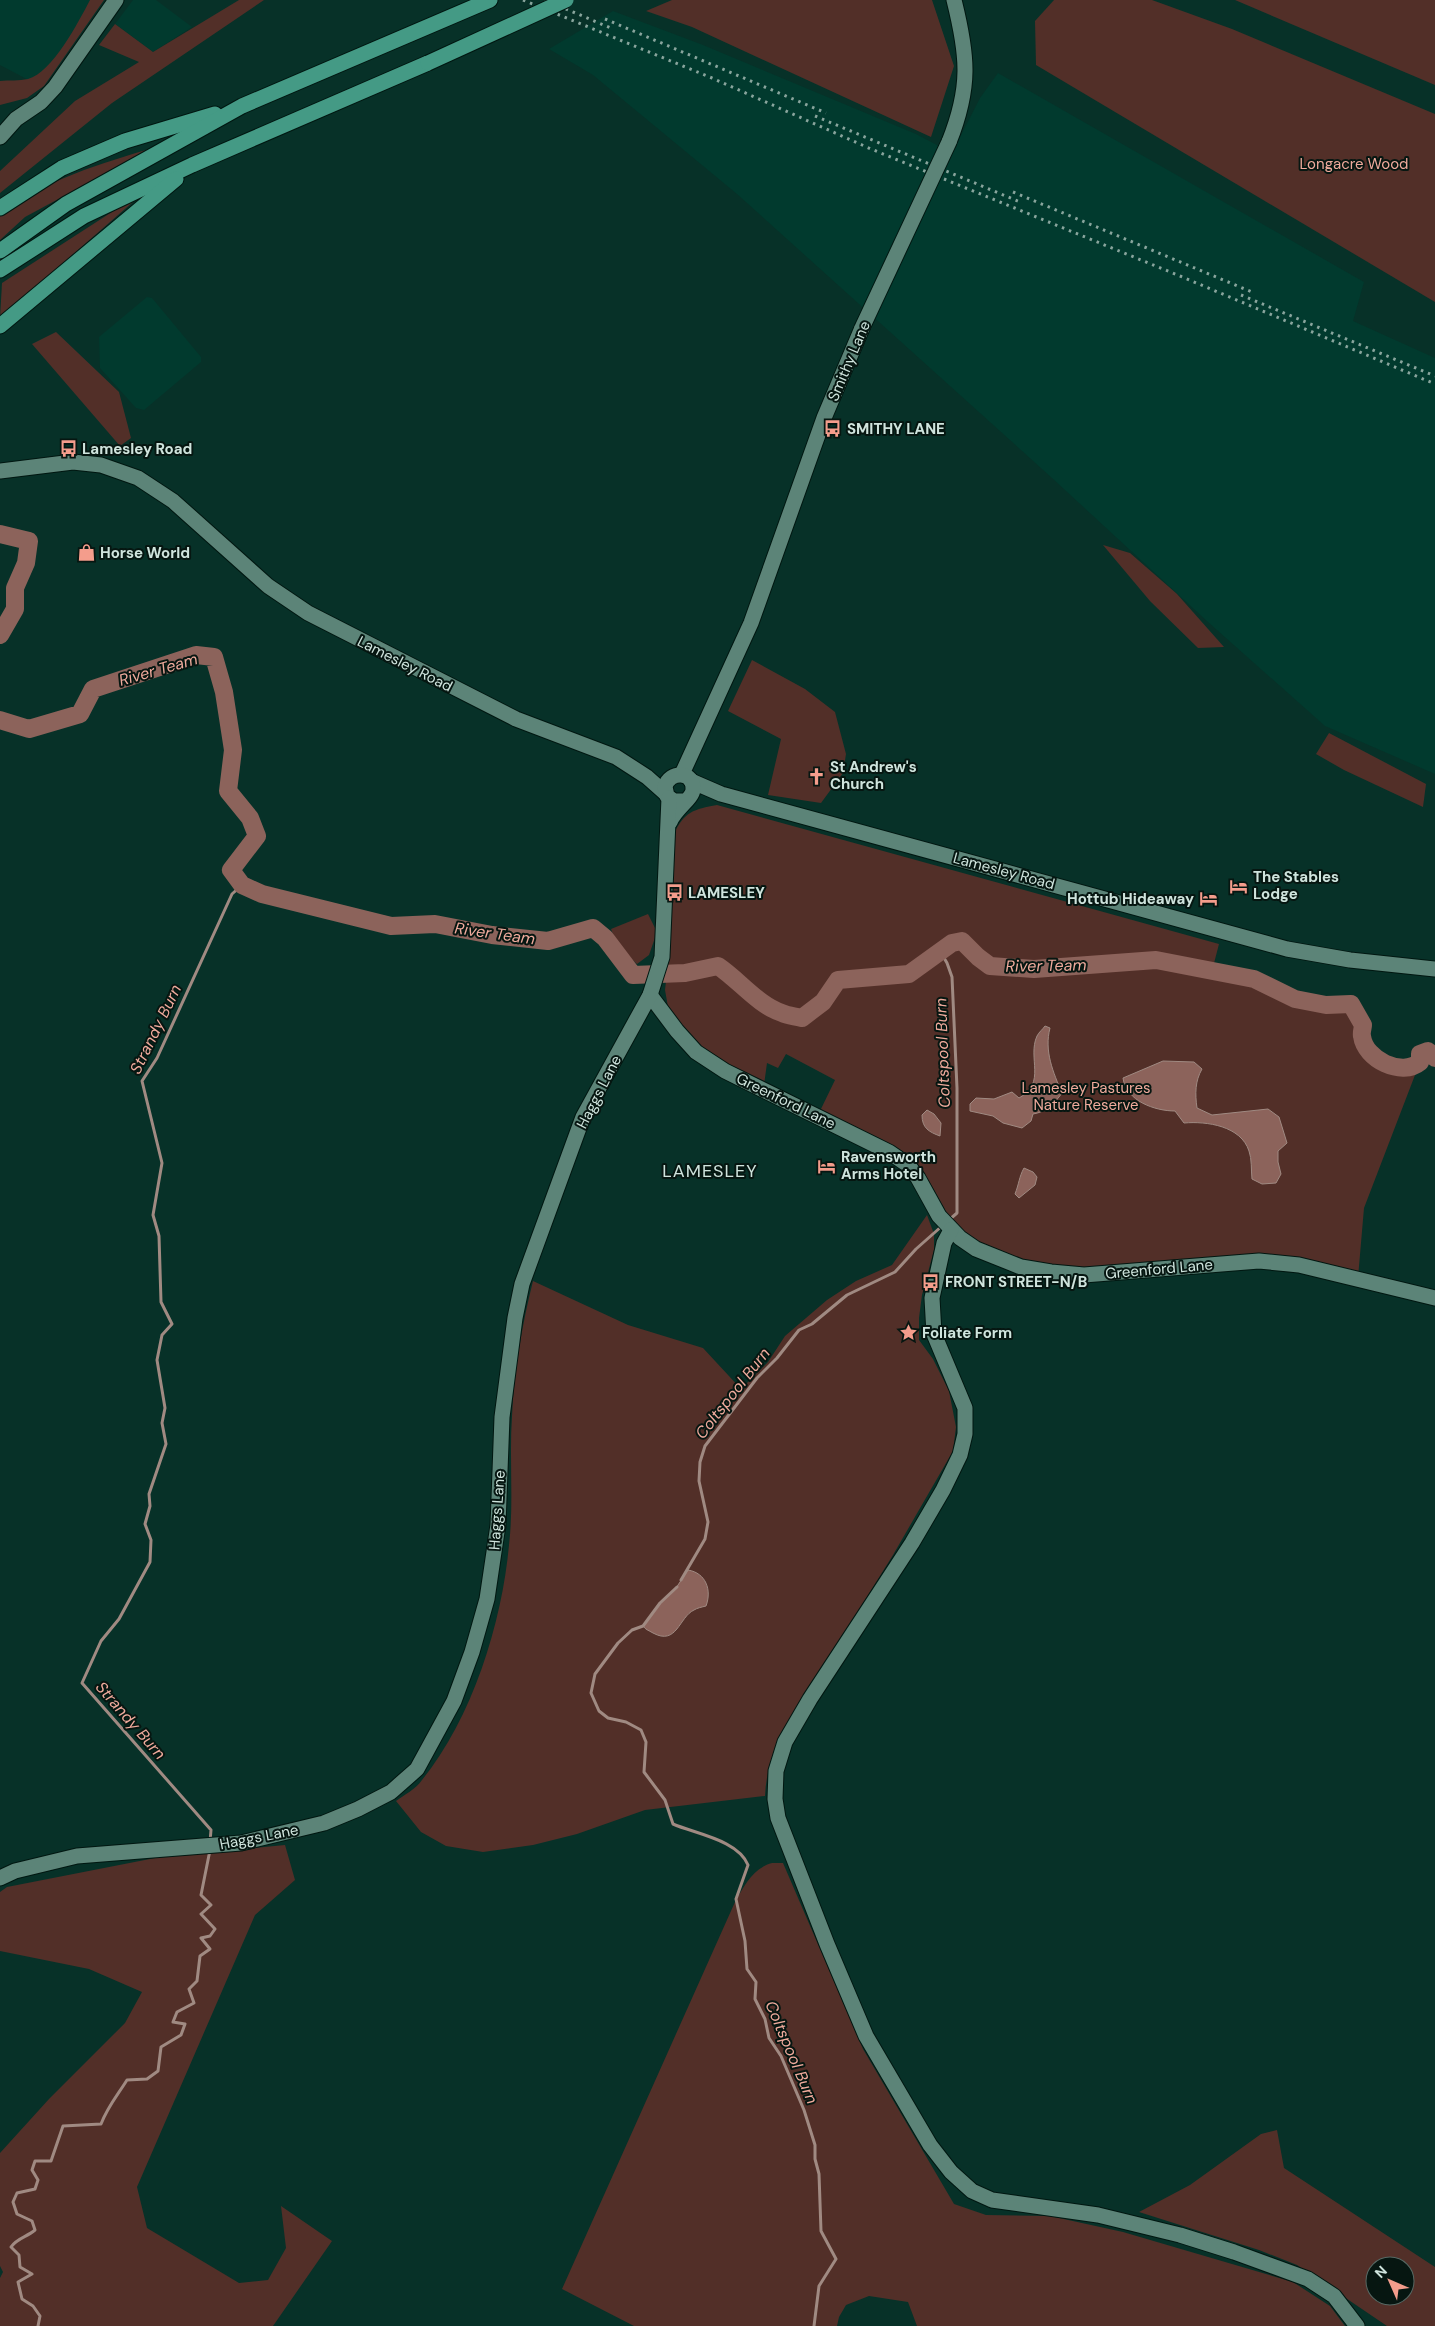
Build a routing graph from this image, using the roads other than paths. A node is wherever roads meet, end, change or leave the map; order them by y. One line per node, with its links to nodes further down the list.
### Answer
1 (116, 0): 6 (street)
2 (490, 0): 5 (highway)
3 (566, 0): 9 (highway, bridge)
4 (954, 0): 15 (street, Smithy Lane, bridge)
5 (242, 106): 10 (highway); 11 (highway)
6 (26, 110): 7 (street); 8 (street)
7 (0, 116)
8 (0, 137)
9 (192, 166): 12 (highway); 13 (highway)
10 (0, 208)
11 (0, 252)
12 (0, 270)
13 (0, 326)
14 (0, 471): 15 (street, Lamesley Road)
15 (675, 785): 16 (street, Lamesley Road); 17 (street, Lamesley Road); 17 (street); 18 (street, Haggs Lane)
16 (721, 794): 17 (street, Lamesley Road); 19 (street, Lamesley Road)
17 (687, 799): 18 (street, Haggs Lane)
18 (669, 828): 20 (street, Haggs Lane)
19 (1435, 969)
20 (651, 993): 21 (street, Greenford Lane); 23 (street, Haggs Lane)
21 (951, 1230): 22 (street, Greenford Lane); 24 (street)
22 (1435, 1298)
23 (0, 1878)
24 (1357, 2326)

